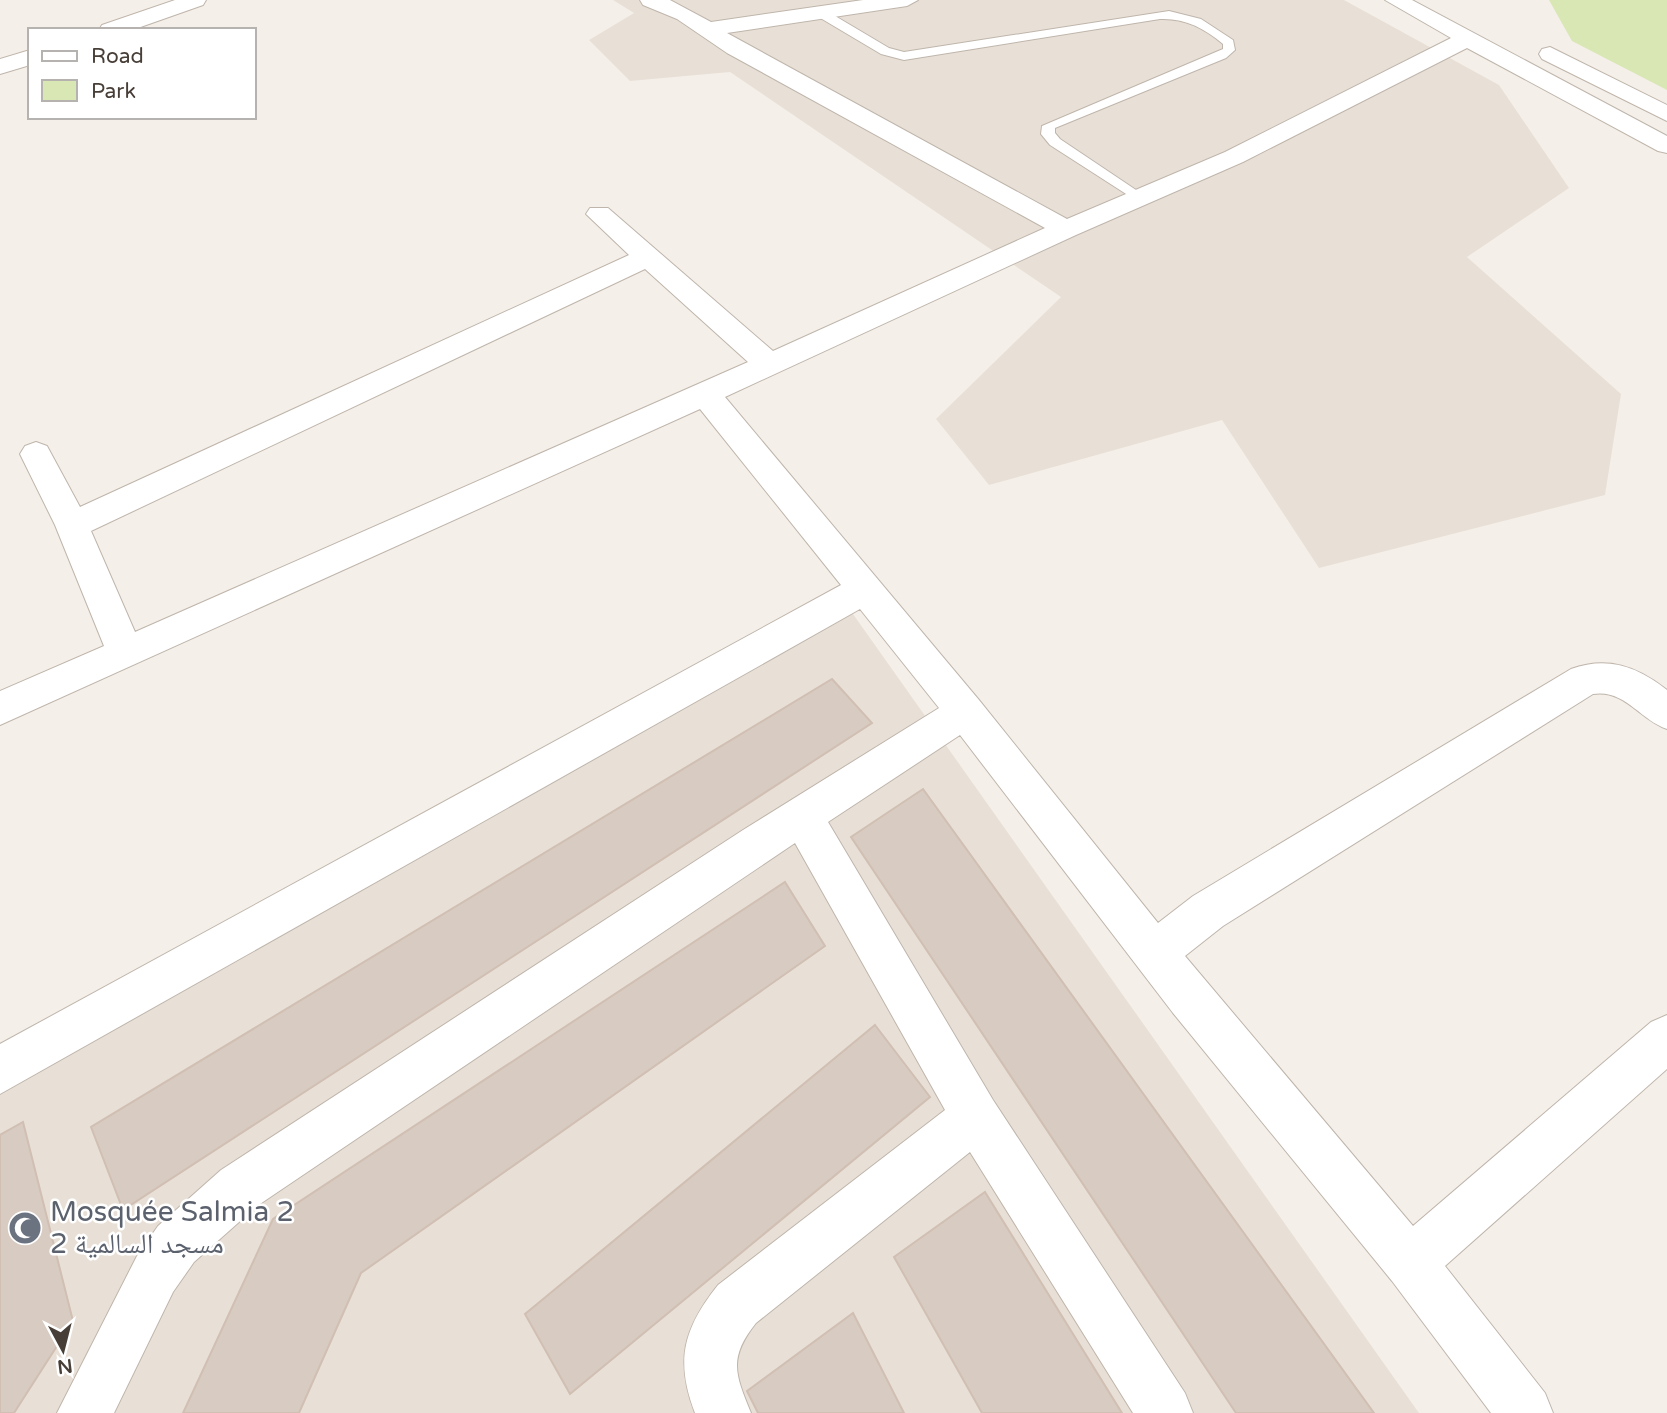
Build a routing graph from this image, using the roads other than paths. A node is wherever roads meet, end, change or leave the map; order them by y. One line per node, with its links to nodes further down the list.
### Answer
1 (195, 0): 8 (street)
2 (651, 0): 7 (street)
3 (774, 0): 7 (street)
4 (907, 0): 6 (street)
5 (1396, 0): 10 (street)
6 (821, 13): 9 (street); 16 (lane)
7 (685, 14): 9 (street)
8 (116, 28)
9 (708, 29): 18 (street)
10 (1467, 39): 15 (street); 16 (street)
11 (1524, 41): 14 (street)
12 (28, 58): 13 (street)
13 (0, 67)
14 (1667, 114)
15 (1667, 146)
16 (1137, 197): 18 (street)
17 (599, 214): 19 (street)
18 (1066, 229): 20 (street)
19 (648, 257): 20 (street); 23 (street)
20 (769, 364): 21 (street)
21 (705, 394): 24 (street); 25 (street)
22 (36, 454): 23 (street)
23 (72, 525): 25 (street)
24 (865, 589): 27 (street); 32 (street)
25 (126, 654): 26 (street)
26 (0, 709)
27 (965, 712): 29 (street); 30 (street)
28 (1667, 713): 30 (street)
29 (803, 818): 33 (street); 35 (street)
30 (1156, 952): 34 (street)
31 (1667, 1038): 34 (street)
32 (0, 1070)
33 (976, 1117): 36 (street); 37 (street)
34 (1410, 1263): 38 (street)
35 (85, 1413)
36 (723, 1413)
37 (1165, 1413)
38 (1525, 1413)

